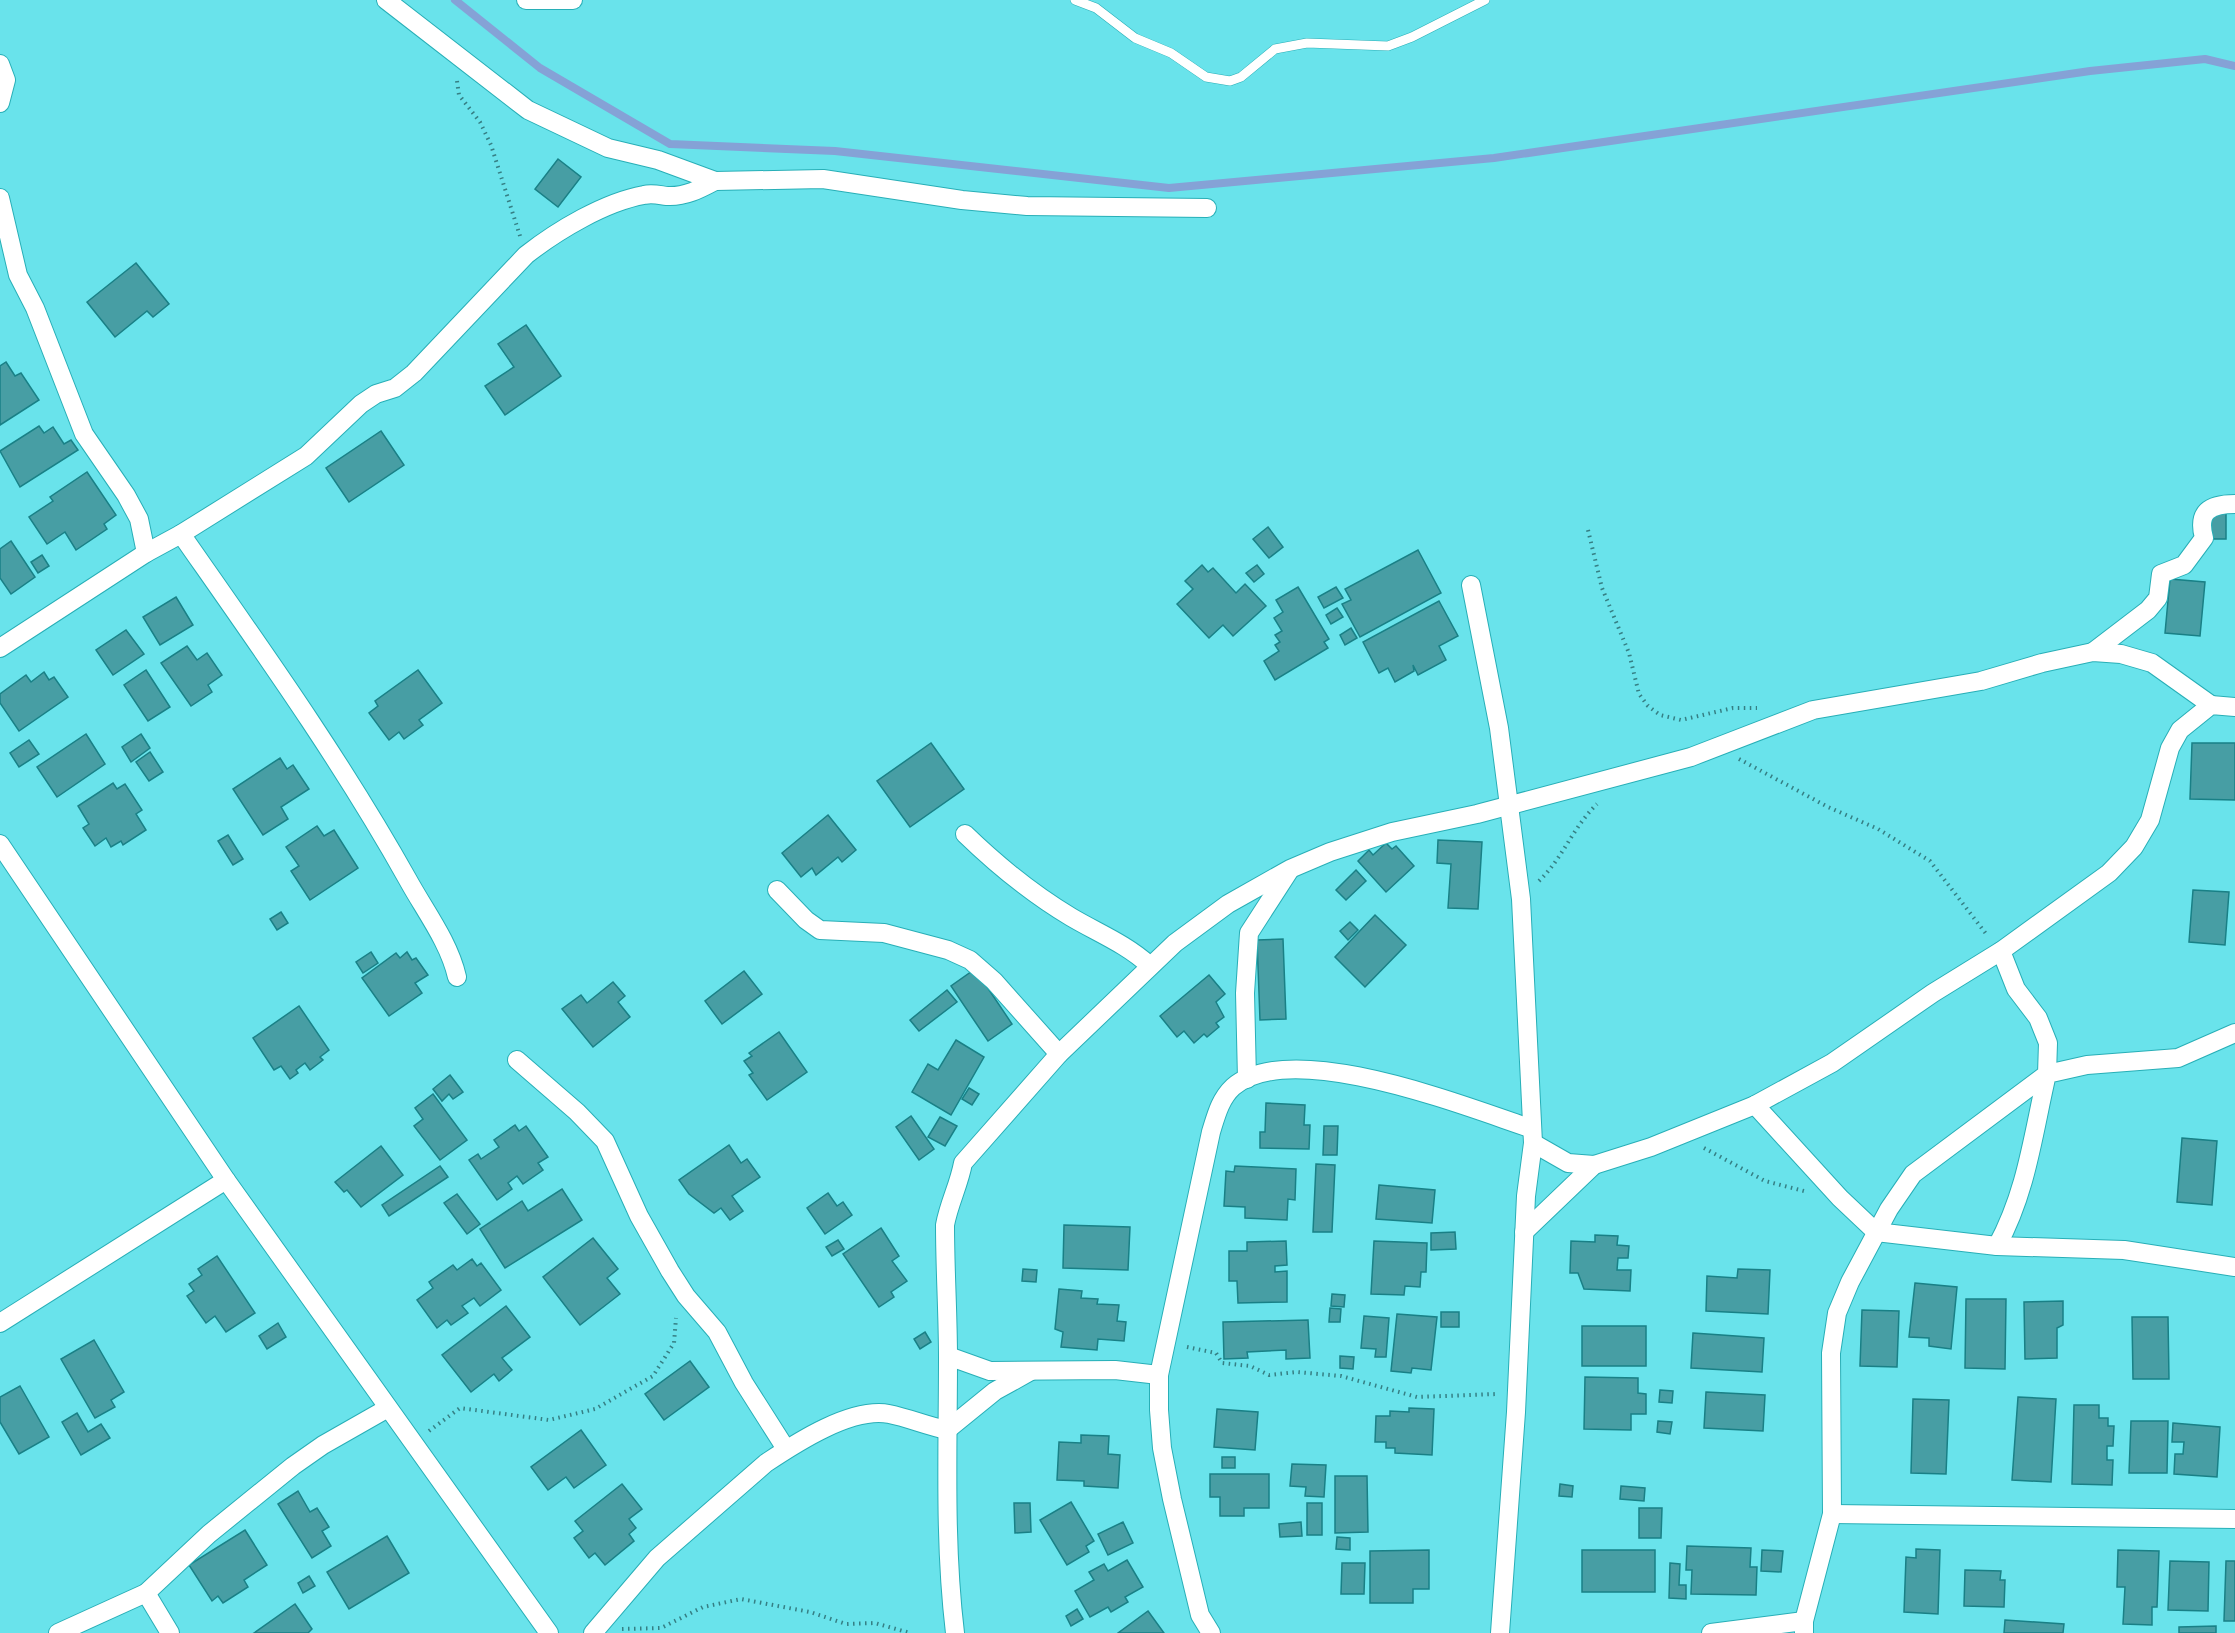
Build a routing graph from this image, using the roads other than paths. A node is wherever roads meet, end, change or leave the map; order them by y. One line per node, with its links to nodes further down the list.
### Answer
1 (386, 0): 8 (street)
2 (526, 0): 3 (street)
3 (573, 0)
4 (1075, 0): 5 (lane)
5 (1485, 0)
6 (0, 64): 7 (street)
7 (0, 103)
8 (715, 181): 10 (street); 12 (street)
9 (0, 198): 13 (street)
10 (1208, 208)
11 (2235, 504): 16 (street)
12 (181, 534): 13 (street); 26 (street)
13 (146, 553): 15 (street)
14 (1471, 585): 19 (street)
15 (0, 648)
16 (2093, 652): 17 (street); 19 (street)
17 (2211, 705): 18 (street); 24 (street)
18 (2235, 707)
19 (1508, 806): 22 (street); 33 (street)
20 (965, 834): 25 (street)
21 (0, 844): 35 (street)
22 (1290, 869): 25 (street); 31 (street)
23 (777, 890): 28 (street)
24 (2001, 951): 30 (street); 32 (street)
25 (1149, 965): 28 (street)
26 (457, 977)
27 (2235, 1033): 30 (street)
28 (1059, 1054): 41 (street)
29 (517, 1060): 46 (street)
30 (2047, 1074): 37 (street); 38 (street)
31 (1247, 1079): 33 (street); 43 (street)
32 (1755, 1105): 34 (street); 37 (street)
33 (1532, 1136): 34 (street); 36 (street)
34 (1594, 1165): 36 (street)
35 (226, 1180): 40 (street); 44 (street)
36 (1524, 1232): 51 (street)
37 (1876, 1232): 38 (street); 47 (street)
38 (1997, 1246): 39 (street)
39 (2235, 1267)
40 (0, 1323)
41 (948, 1356): 42 (street); 45 (street)
42 (1031, 1371): 43 (street); 45 (street)
43 (1159, 1375): 57 (street)
44 (388, 1408): 49 (street); 55 (street)
45 (947, 1431): 46 (street); 56 (street)
46 (786, 1449): 52 (street)
47 (1832, 1514): 48 (street); 50 (street)
48 (2235, 1519)
49 (146, 1593): 53 (street); 54 (street)
50 (1804, 1627): 58 (street)
51 (1498, 1630)
52 (595, 1631)
53 (58, 1633)
54 (170, 1633)
55 (549, 1633)
56 (955, 1633)
57 (1211, 1633)
58 (1711, 1633)

